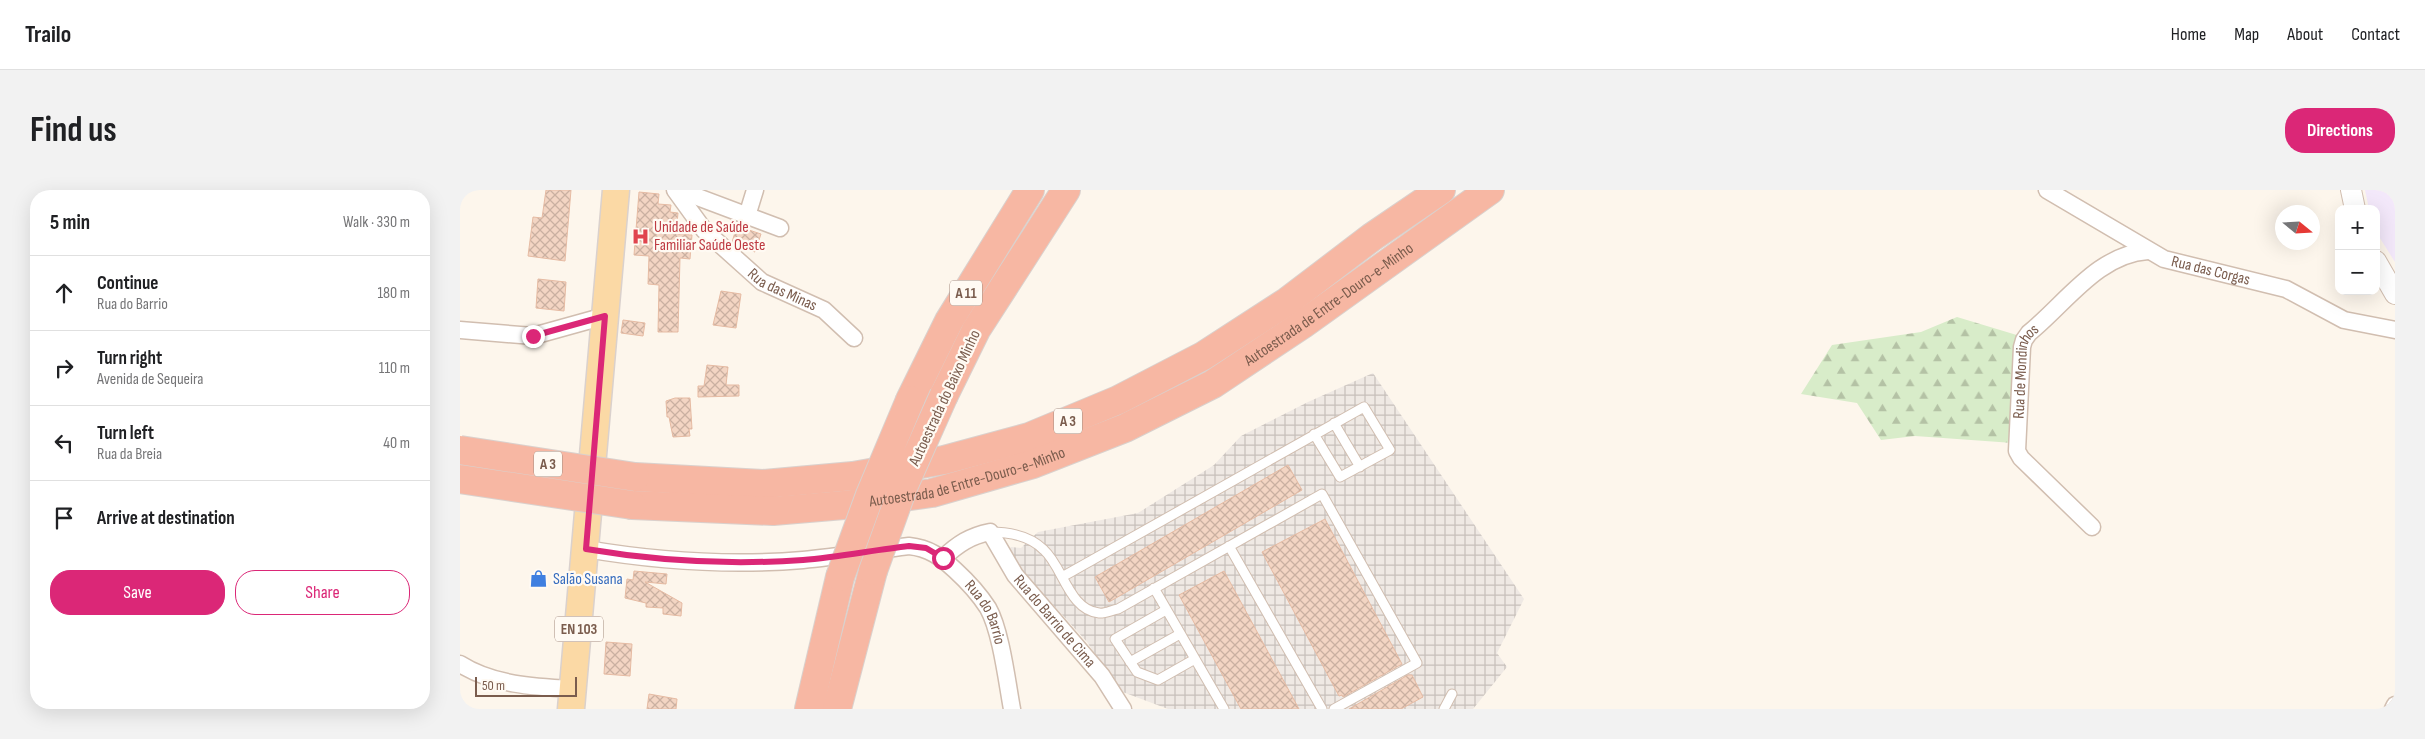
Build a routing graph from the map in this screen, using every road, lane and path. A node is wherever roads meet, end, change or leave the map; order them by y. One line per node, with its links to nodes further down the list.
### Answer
1 (616, 190): 17 (main road, EN 103)
2 (675, 190): 20 (street, Rua das Minas)
3 (679, 190): 12 (street)
4 (755, 190): 12 (street)
5 (1030, 190): 41 (highway, Autoestrada do Baixo Minho / A 11, bridge)
6 (1066, 190): 42 (highway, Autoestrada do Baixo Minho / A 11, bridge)
7 (1441, 190): 23 (highway, Autoestrada de Entre-Douro-e-Minho / A 3, bridge)
8 (1490, 190): 25 (highway, Autoestrada de Entre-Douro-e-Minho / A 3, bridge)
9 (2047, 190): 14 (street, Rua das Corgas)
10 (2351, 190): 11 (street)
11 (2354, 205)
12 (747, 216): 13 (street)
13 (780, 228)
14 (2148, 250): 18 (street, Rua das Corgas); 26 (street, Rua de Mondinhos)
15 (2380, 268): 16 (street)
16 (2395, 294)
17 (605, 316): 19 (street); 29 (main road, EN 103)
18 (2391, 326)
19 (460, 330)
20 (854, 338)
21 (1334, 423): 22 (lane); 24 (lane); 24 (lane)
22 (1314, 434): 24 (lane); 31 (lane)
23 (460, 450)
24 (1360, 467)
25 (460, 479)
26 (2092, 527)
27 (990, 532): 30 (street); 31 (lane); 44 (street, Rua do Barrio de Cima)
28 (1230, 546): 32 (lane); 46 (lane); 47 (lane)
29 (586, 549): 30 (street, Rua do Barrio); 39 (main road, EN 103)
30 (943, 558): 43 (street, Rua do Barrio)
31 (1062, 577): 32 (lane)
32 (1154, 588): 33 (lane)
33 (1166, 610): 34 (lane); 36 (lane)
34 (1180, 634): 35 (lane); 36 (lane)
35 (1195, 659): 36 (lane); 45 (lane)
36 (1130, 662)
37 (460, 664): 39 (street)
38 (1452, 694): 48 (lane)
39 (572, 699)
40 (2395, 704): 49 (street)
41 (809, 709)
42 (837, 709)
43 (1012, 709)
44 (1123, 709)
45 (1224, 709)
46 (1322, 709)
47 (1334, 709)
48 (1444, 709)
49 (2393, 709)

